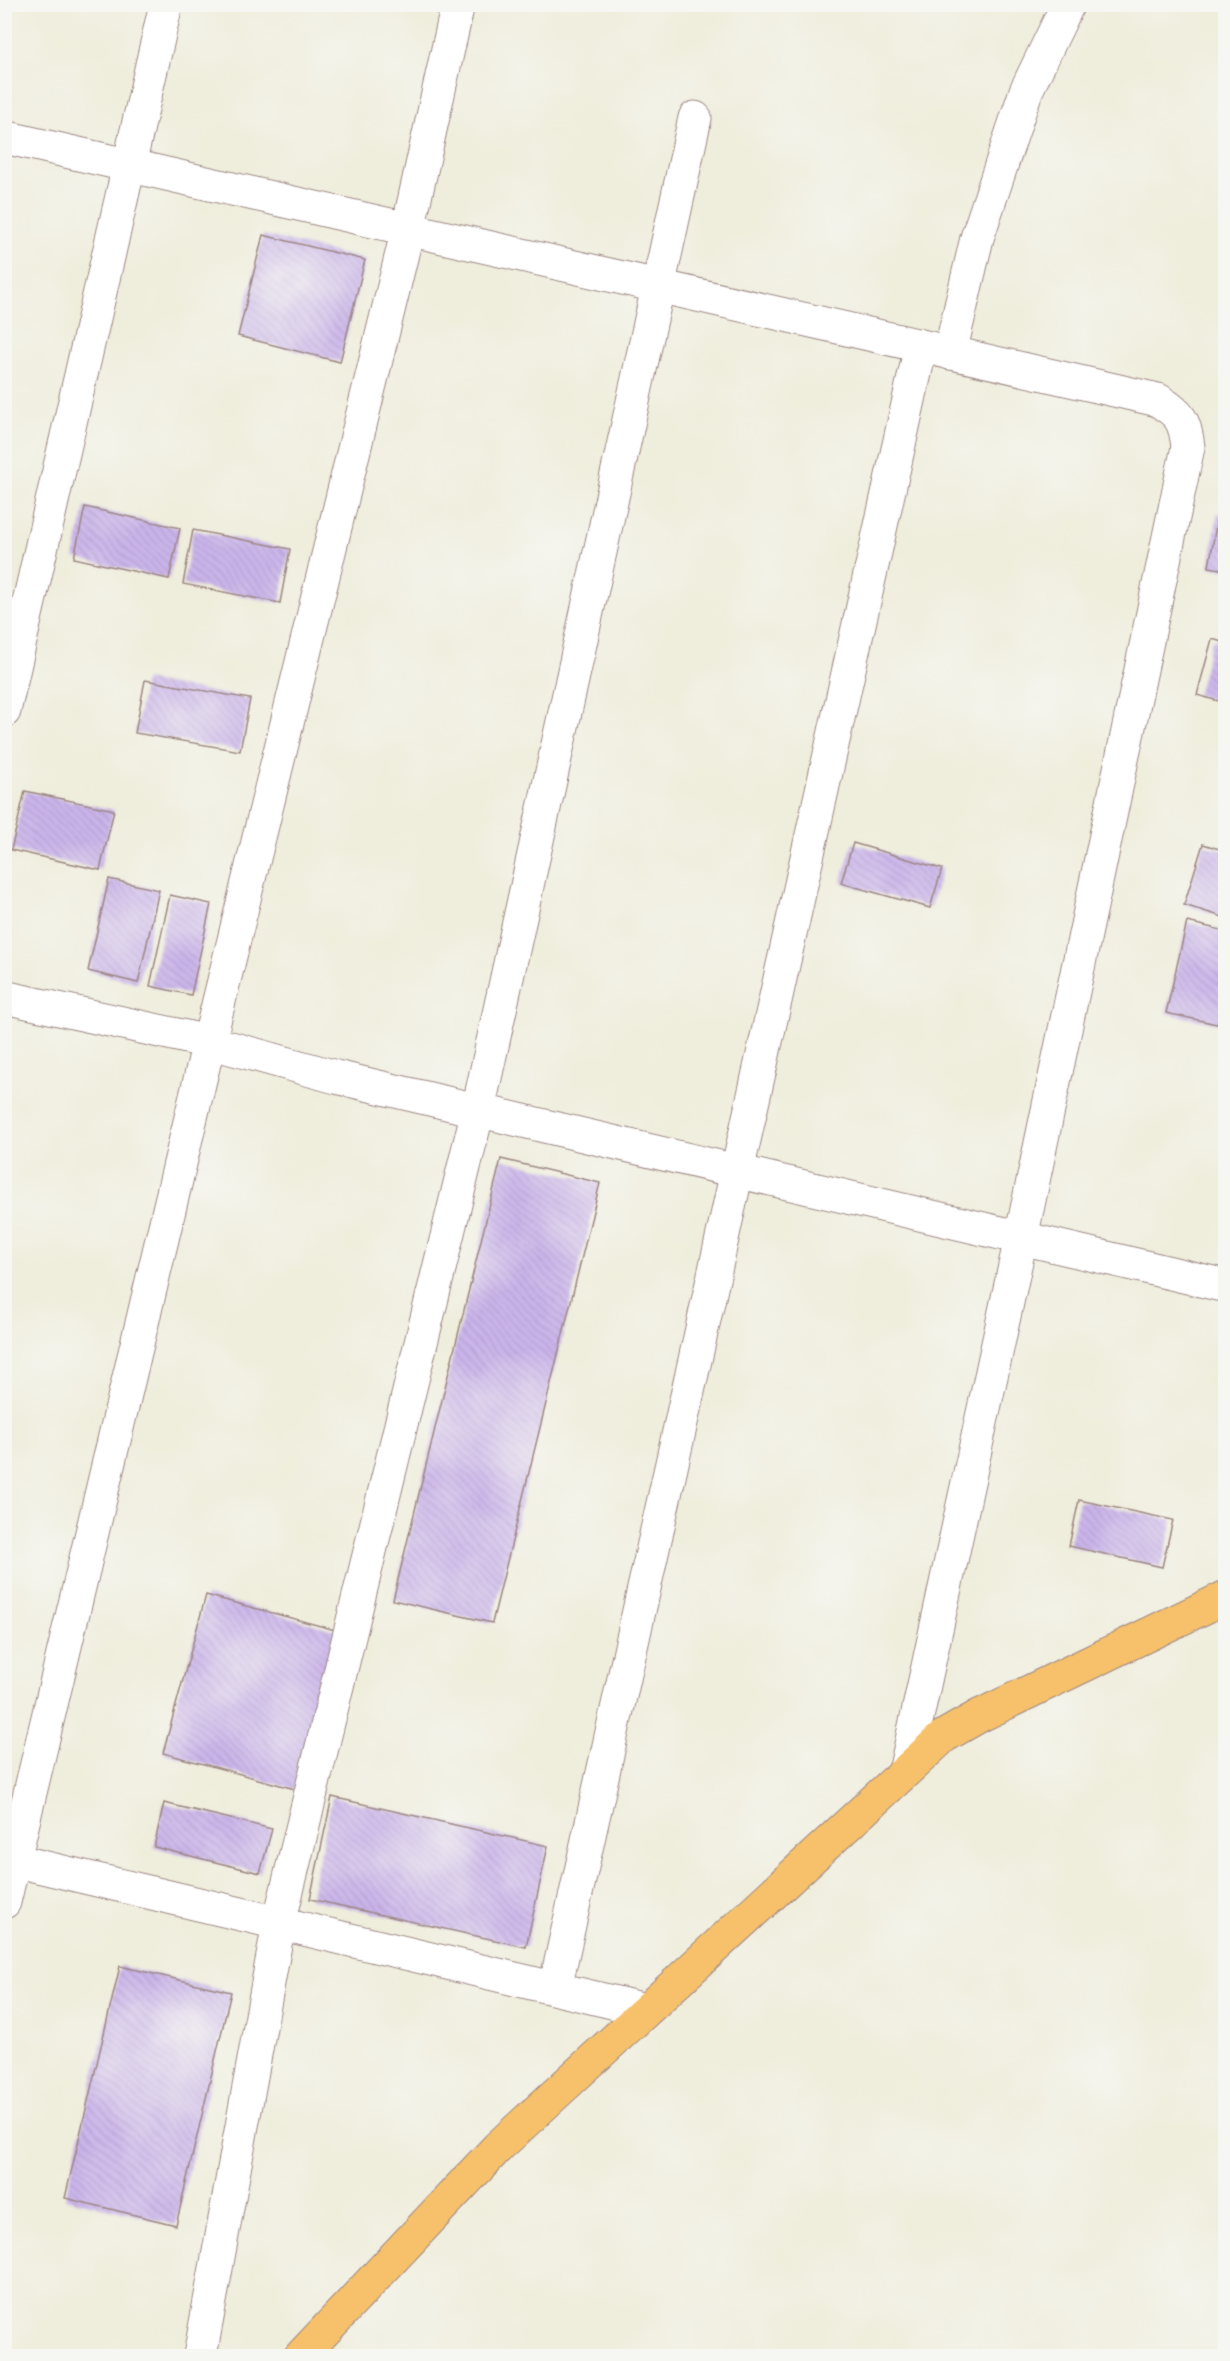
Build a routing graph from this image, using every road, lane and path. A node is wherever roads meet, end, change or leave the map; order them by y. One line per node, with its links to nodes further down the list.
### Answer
1 (166, 4): 6 (street)
2 (458, 4): 7 (street)
3 (1068, 4): 9 (street)
4 (695, 118): 8 (street)
5 (4, 137): 6 (street)
6 (129, 166): 7 (street); 10 (street)
7 (408, 230): 8 (street); 12 (street)
8 (659, 287): 9 (street); 13 (street)
9 (935, 350): 14 (street); 15 (street)
10 (4, 711)
11 (4, 997): 12 (street)
12 (209, 1042): 13 (street); 19 (street)
13 (478, 1110): 14 (street); 21 (street)
14 (737, 1171): 15 (street); 22 (street)
15 (1021, 1238): 16 (street); 18 (street)
16 (1226, 1287)
17 (1226, 1597): 18 (main road)
18 (906, 1768): 23 (main road)
19 (9, 1859): 20 (street); 21 (street)
20 (4, 1902)
21 (279, 1923): 22 (street); 24 (street)
22 (555, 1988): 23 (street)
23 (646, 2010): 25 (main road)
24 (200, 2356)
25 (301, 2356)

